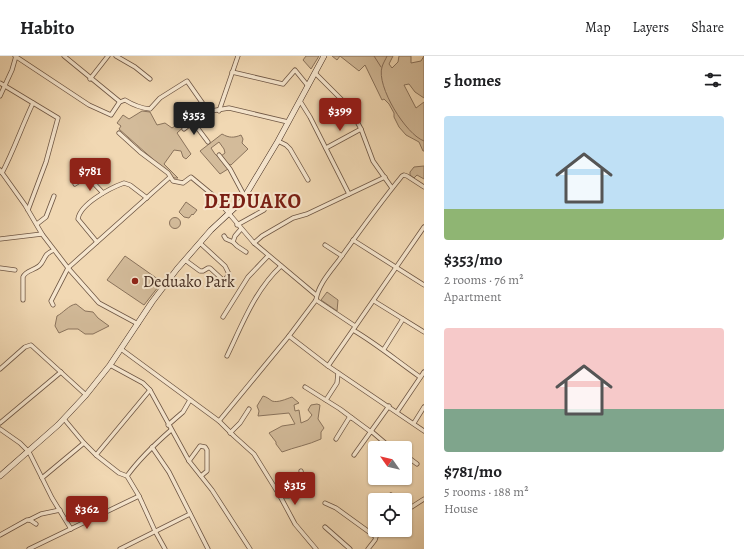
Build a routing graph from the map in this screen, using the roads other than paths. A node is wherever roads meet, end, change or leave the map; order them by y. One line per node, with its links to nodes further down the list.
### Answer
1 (16, 56): 12 (street); 16 (street)
2 (108, 56): 9 (street)
3 (116, 56): 10 (street)
4 (238, 56): 7 (street)
5 (324, 56): 8 (street)
6 (66, 57): 9 (street)
7 (232, 72): 13 (street); 18 (street)
8 (315, 73): 13 (street); 23 (street)
9 (90, 79): 16 (street)
10 (150, 79)
11 (0, 83): 12 (street)
12 (5, 86): 14 (street); 17 (street)
13 (308, 86): 15 (street)
14 (0, 96)
15 (300, 101): 21 (street); 27 (street)
16 (120, 102): 19 (street)
17 (33, 103): 29 (street); 41 (street)
18 (219, 110): 19 (street); 21 (street)
19 (208, 111): 20 (street)
20 (193, 122): 22 (street); 26 (street)
21 (288, 122): 25 (street)
22 (184, 129)
23 (361, 130): 27 (street); 31 (street)
24 (119, 132): 30 (street)
25 (278, 141): 32 (street); 39 (street)
26 (208, 142)
27 (326, 148): 37 (street)
28 (219, 155): 39 (street)
29 (1, 172): 41 (street)
30 (170, 176): 40 (street); 43 (street)
31 (385, 177): 35 (street); 37 (street)
32 (308, 180)
33 (75, 184): 36 (street)
34 (424, 187): 35 (street)
35 (392, 188): 53 (street)
36 (103, 193): 40 (street); 54 (street)
37 (349, 194): 56 (street)
38 (54, 196): 44 (street)
39 (245, 197): 43 (street)
40 (147, 198): 54 (street)
41 (28, 210): 44 (street)
42 (264, 210): 45 (street)
43 (230, 214): 45 (street); 57 (street)
44 (36, 224): 48 (street)
45 (238, 225): 47 (street)
46 (424, 227): 49 (street)
47 (241, 229): 55 (street); 56 (street)
48 (42, 234): 52 (street); 59 (street)
49 (419, 234): 51 (street); 65 (street)
50 (224, 236): 55 (street)
51 (424, 237)
52 (0, 239)
53 (354, 240): 62 (street); 65 (street)
54 (97, 242): 67 (street)
55 (233, 242): 60 (street)
56 (254, 242): 61 (street)
57 (200, 243): 63 (street); 63 (street)
58 (325, 245): 62 (street)
59 (54, 250): 67 (street); 71 (street)
60 (246, 252)
61 (268, 256): 64 (street); 75 (street)
62 (342, 256): 70 (street)
63 (185, 260): 77 (street)
64 (281, 266): 70 (street); 83 (street)
65 (397, 267): 69 (street); 73 (street)
66 (0, 268): 68 (street)
67 (68, 268): 74 (street); 77 (street)
68 (15, 270)
69 (424, 285)
70 (316, 295): 72 (street)
71 (23, 300)
72 (316, 300): 78 (street); 80 (street)
73 (374, 301): 76 (street); 78 (street)
74 (53, 304)
75 (222, 317)
76 (403, 319): 79 (street); 82 (street)
77 (138, 324): 81 (street)
78 (354, 328): 82 (street); 85 (street)
79 (424, 332)
80 (289, 336): 85 (street); 102 (street)
81 (121, 349): 84 (street); 94 (street)
82 (384, 349): 90 (street)
83 (227, 356)
84 (110, 365): 92 (street); 93 (street)
85 (328, 366): 89 (street)
86 (0, 369): 87 (street)
87 (61, 372): 93 (street); 103 (street)
88 (424, 372): 90 (street)
89 (338, 373): 95 (street); 96 (street)
90 (420, 377): 99 (street)
91 (305, 387): 95 (street)
92 (150, 390): 105 (street); 117 (street)
93 (86, 395): 101 (street)
94 (190, 400): 102 (street); 105 (street)
95 (326, 400): 100 (street)
96 (389, 406): 99 (street); 110 (street)
97 (424, 407): 104 (street)
98 (249, 409): 109 (street)
99 (397, 412): 104 (street)
100 (352, 418): 110 (street); 111 (street)
101 (64, 419): 113 (street); 115 (street)
102 (219, 421): 109 (street)
103 (0, 423)
104 (414, 424): 108 (street)
105 (168, 425): 107 (street)
106 (0, 429): 115 (street)
107 (171, 430): 114 (street); 119 (street)
108 (424, 430)
109 (230, 432): 127 (street)
110 (371, 432): 112 (street); 116 (street)
111 (336, 439)
112 (382, 441)
113 (84, 443): 117 (street); 125 (street)
114 (152, 447): 123 (street); 132 (street)
115 (29, 452): 122 (street); 125 (street)
116 (354, 455)
117 (96, 456): 123 (street)
118 (412, 460): 120 (street)
119 (190, 461): 124 (street); 124 (street)
120 (417, 464)
121 (301, 471): 127 (street)
122 (0, 476)
123 (127, 476): 126 (street)
124 (201, 476): 143 (street)
125 (42, 478): 131 (street)
126 (138, 496): 136 (street); 137 (street)
127 (280, 496): 144 (street)
128 (424, 499): 130 (street)
129 (324, 503): 146 (street)
130 (412, 507)
131 (60, 510): 133 (street); 136 (street)
132 (190, 514): 137 (street); 142 (street)
133 (29, 520): 134 (street); 138 (street)
134 (36, 524)
135 (325, 527): 145 (street)
136 (71, 529): 139 (street)
137 (155, 531): 140 (street); 141 (street)
138 (0, 535)
139 (29, 549)
140 (120, 549)
141 (166, 549)
142 (208, 549)
143 (250, 549)
144 (316, 549)
145 (350, 549)
146 (368, 549)

